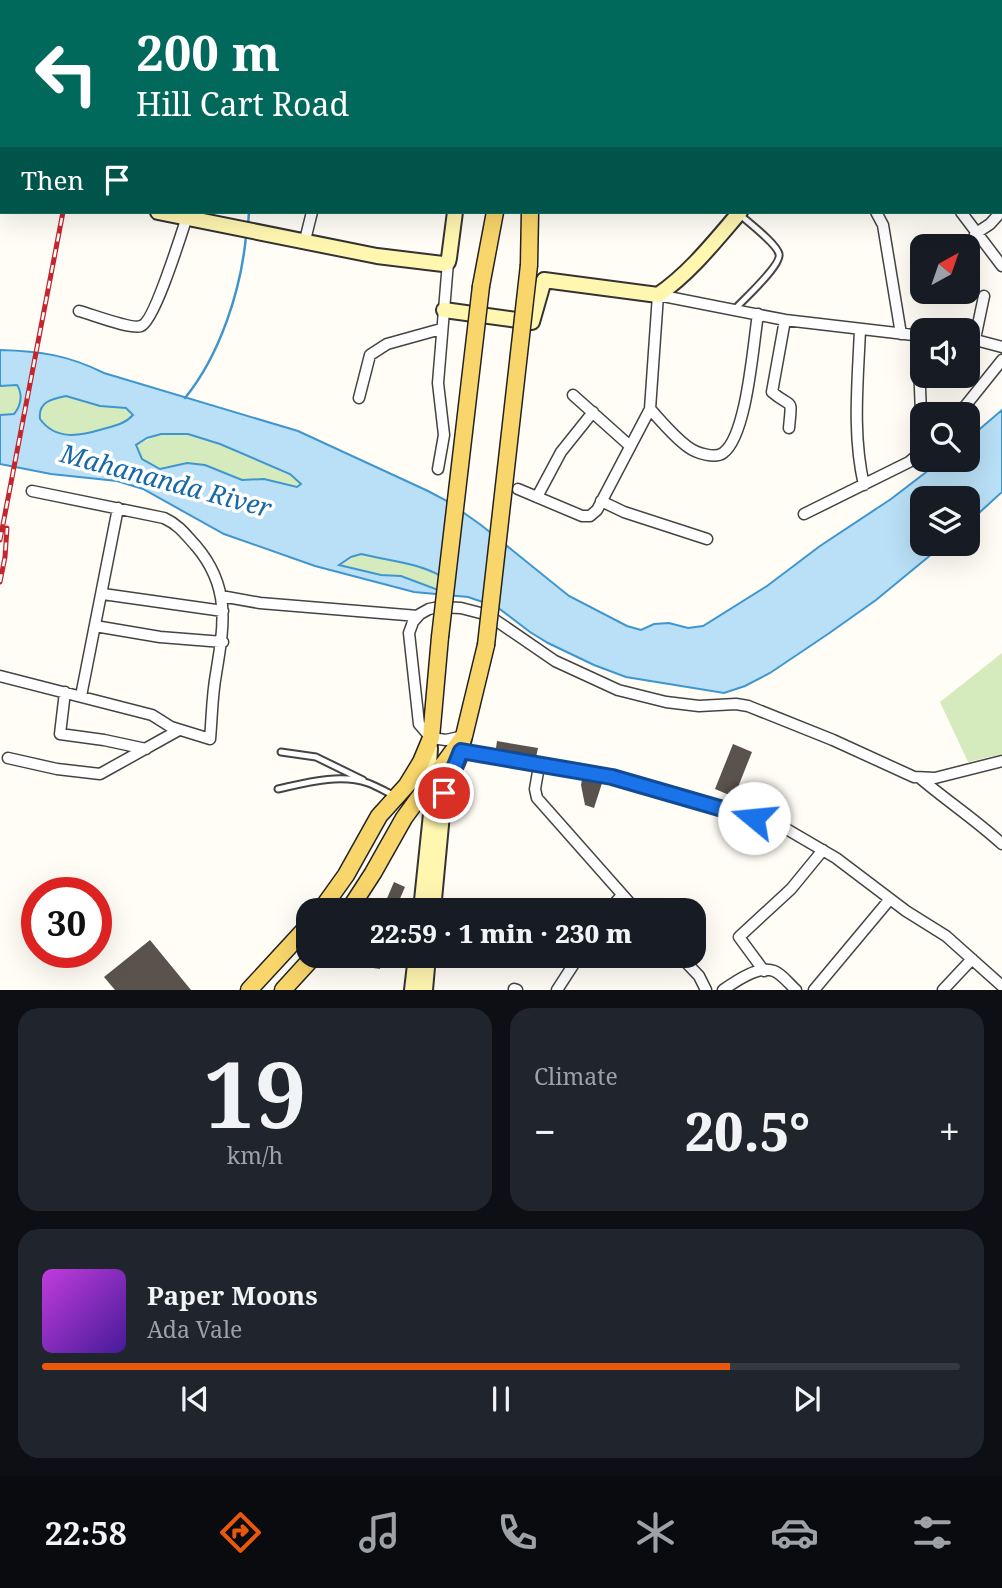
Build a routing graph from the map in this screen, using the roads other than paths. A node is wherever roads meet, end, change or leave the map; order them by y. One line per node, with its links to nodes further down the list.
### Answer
1 (312, 214): 11 (street)
2 (451, 214): 13 (street)
3 (495, 214): 57 (main road, bridge)
4 (530, 214): 58 (main road, bridge)
5 (736, 214): 15 (street); 18 (lane)
6 (877, 214): 25 (street)
7 (962, 214): 10 (street)
8 (999, 214): 10 (street)
9 (192, 216): 11 (street); 19 (street)
10 (975, 234)
11 (305, 240): 13 (street)
12 (980, 240): 14 (street)
13 (447, 262): 17 (street)
14 (1002, 266)
15 (657, 295): 17 (street); 18 (street); 33 (street)
16 (984, 296): 21 (street)
17 (444, 310): 23 (street)
18 (734, 310): 20 (street)
19 (79, 311)
20 (758, 314): 22 (street); 33 (street)
21 (978, 318)
22 (785, 320): 24 (street); 35 (street)
23 (442, 329): 31 (street); 38 (street)
24 (860, 329): 25 (street); 39 (street)
25 (901, 334): 26 (street)
26 (910, 334)
27 (980, 341): 28 (street)
28 (1002, 347)
29 (1002, 360): 32 (street)
30 (573, 395): 34 (street)
31 (359, 398)
32 (968, 402)
33 (650, 409): 36 (street)
34 (593, 412): 36 (street); 42 (street)
35 (789, 428)
36 (630, 446): 43 (street)
37 (910, 461): 39 (street)
38 (438, 469)
39 (864, 485): 45 (street)
40 (518, 489): 42 (street)
41 (32, 491): 44 (street)
42 (537, 497): 43 (street)
43 (601, 501): 46 (street)
44 (118, 508): 47 (street); 48 (street)
45 (804, 514)
46 (707, 538)
47 (103, 594): 49 (street); 51 (street)
48 (221, 596): 49 (street); 50 (street)
49 (223, 611): 52 (street)
50 (418, 616): 57 (street); 65 (street)
51 (94, 626): 52 (street); 55 (street)
52 (223, 642): 56 (street)
53 (0, 676): 54 (street)
54 (65, 692): 55 (street); 59 (street)
55 (81, 696): 56 (street)
56 (179, 730): 59 (street)
57 (431, 738): 58 (street); 68 (street); 70 (main road)
58 (462, 744): 64 (street); 68 (main road); 71 (street)
59 (146, 749): 61 (street)
60 (281, 752): 63 (lane)
61 (8, 758)
62 (1002, 761): 65 (street)
63 (336, 765): 66 (lane); 67 (lane)
64 (539, 766): 73 (street); 74 (street)
65 (919, 778): 72 (street)
66 (333, 779): 67 (lane); 69 (lane)
67 (366, 782): 70 (lane)
68 (428, 786): 70 (main road); 71 (main road); 76 (main road); 77 (street)
69 (278, 789)
70 (402, 791): 75 (main road)
71 (444, 793): 78 (street)
72 (1002, 844)
73 (823, 850): 81 (street); 89 (street)
74 (622, 895): 79 (street); 80 (street)
75 (330, 898)
76 (357, 898)
77 (422, 898)
78 (434, 898)
79 (619, 898)
80 (625, 898)
81 (890, 899): 83 (street); 99 (street)
82 (296, 939): 91 (main road)
83 (972, 959): 90 (street); 100 (street)
84 (303, 968): 92 (main road)
85 (415, 968): 93 (street)
86 (427, 968): 94 (street)
87 (571, 968): 95 (street)
88 (691, 968): 96 (street)
89 (764, 971): 97 (street); 98 (street)
90 (1002, 986)
91 (249, 989)
92 (283, 989)
93 (412, 989)
94 (425, 989)
95 (557, 989)
96 (706, 989)
97 (723, 989)
98 (796, 989)
99 (814, 989)
100 (943, 989)

